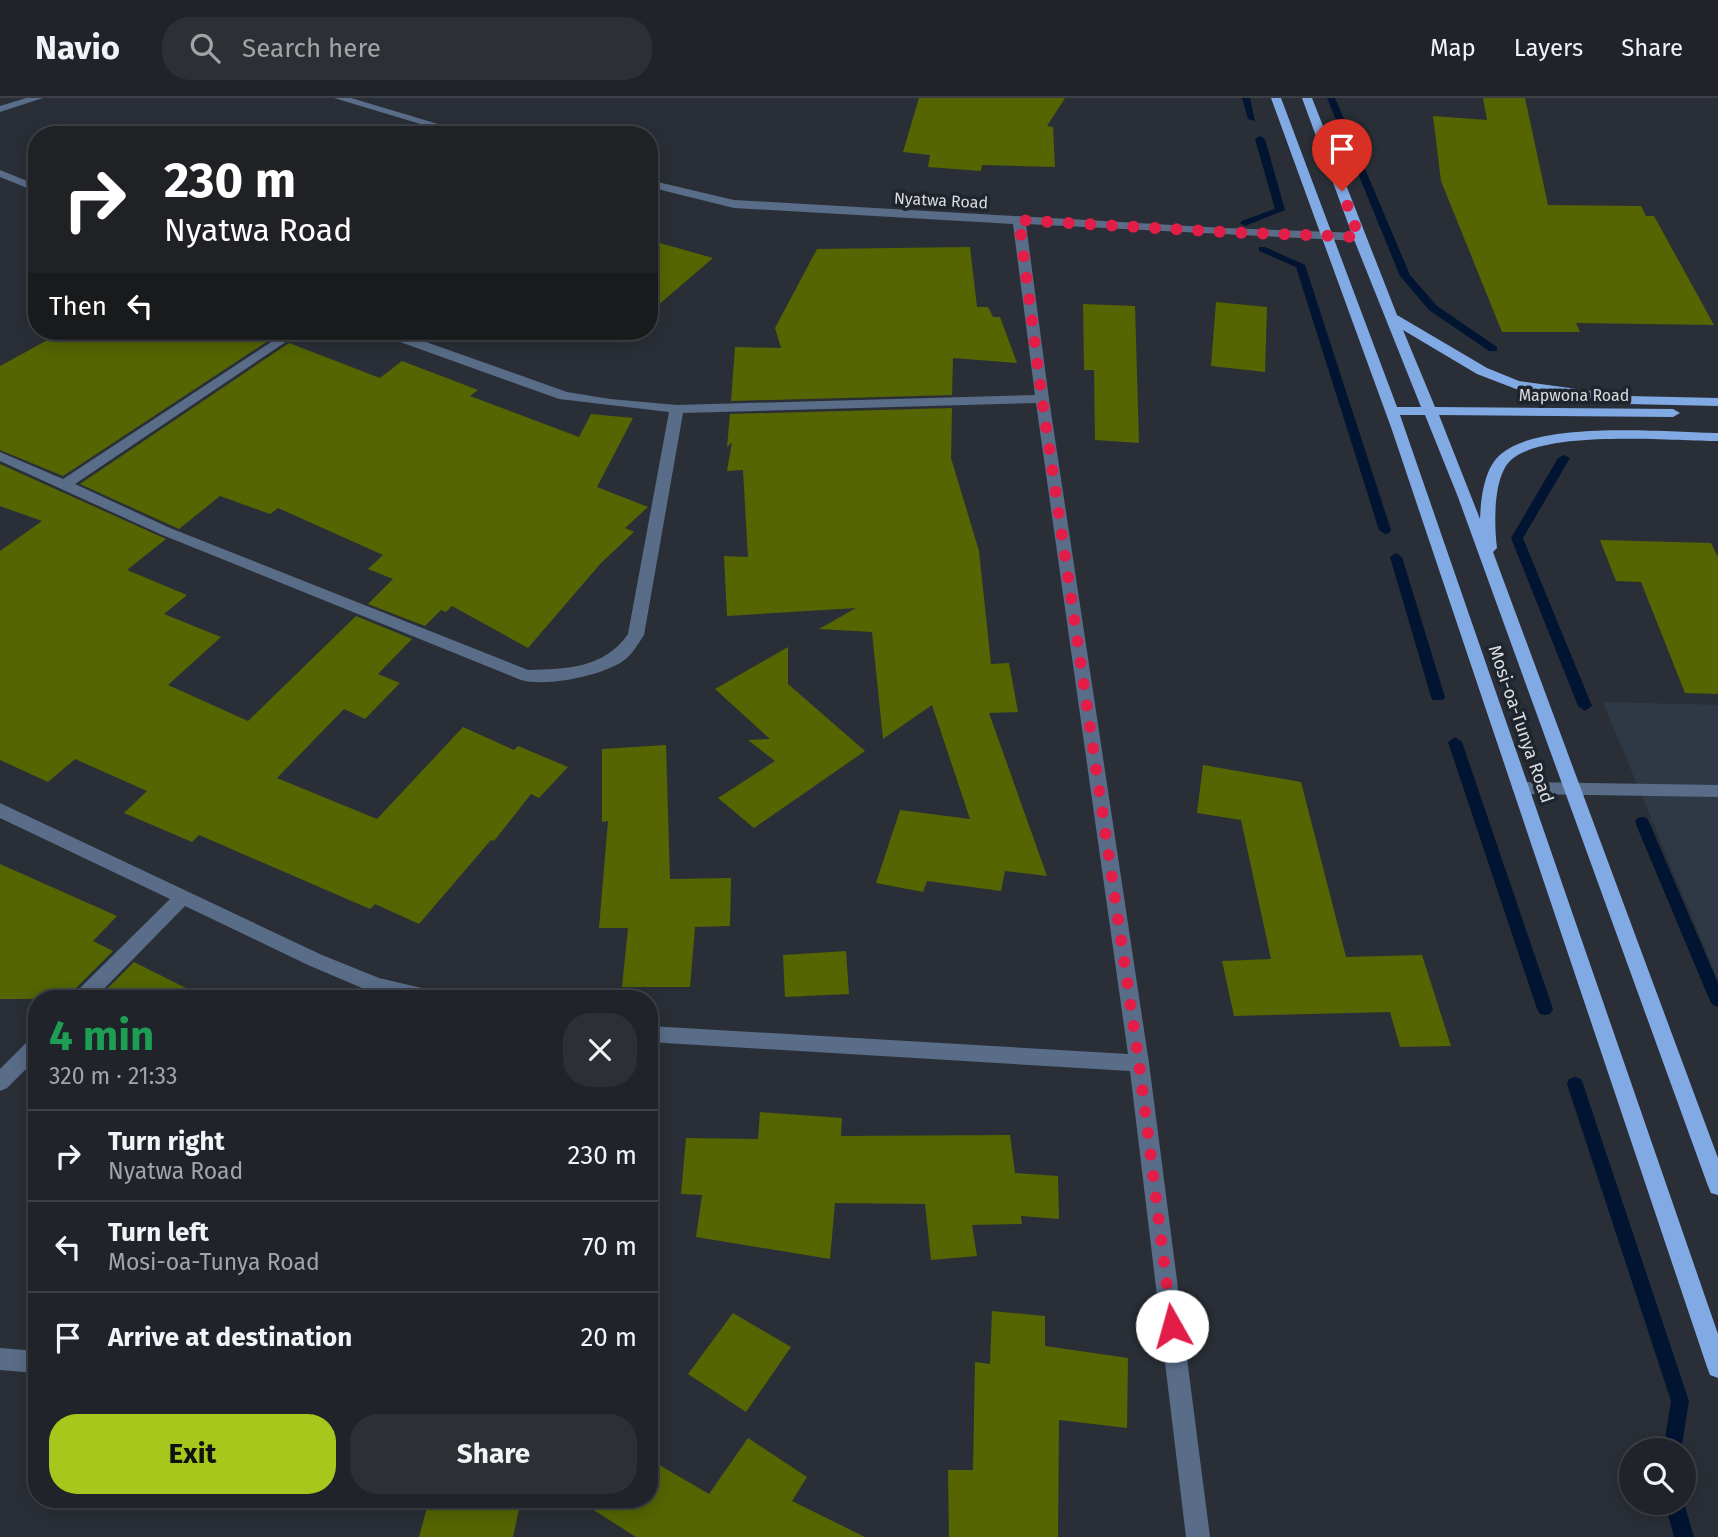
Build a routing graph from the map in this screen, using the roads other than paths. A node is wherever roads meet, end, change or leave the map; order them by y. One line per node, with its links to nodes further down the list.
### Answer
1 (38, 98): 5 (street)
2 (339, 98): 6 (street)
3 (1276, 98): 11 (main road, Mosi-oa-Tunya Road)
4 (1307, 98): 12 (main road, Mosi-oa-Tunya Road)
5 (0, 109)
6 (438, 126)
7 (0, 173): 8 (street)
8 (28, 185)
9 (658, 185): 10 (street, Nyatwa Road)
10 (1019, 220): 11 (street, Nyatwa Road); 16 (street)
11 (1325, 235): 12 (street, Nyatwa Road); 19 (main road, Mosi-oa-Tunya Road)
12 (1359, 237): 13 (main road, Mosi-oa-Tunya Road)
13 (1391, 317): 17 (main road); 20 (main road, Mosi-oa-Tunya Road)
14 (282, 340): 24 (street)
15 (408, 340): 18 (street)
16 (1042, 399): 18 (street); 35 (street)
17 (1718, 402)
18 (677, 410): 24 (street)
19 (1392, 411): 20 (main road, Mapwona Road); 26 (main road, Mosi-oa-Tunya Road)
20 (1430, 411): 21 (main road, Mapwona Road); 25 (main road, Mosi-oa-Tunya Road)
21 (1718, 412)
22 (1718, 437): 25 (main road)
23 (0, 456): 24 (street)
24 (64, 485)
25 (1494, 579): 27 (main road, Mosi-oa-Tunya Road)
26 (1521, 788): 27 (street); 40 (main road, Mosi-oa-Tunya Road)
27 (1572, 789): 28 (street); 37 (main road, Mosi-oa-Tunya Road)
28 (1718, 791)
29 (0, 810): 30 (street)
30 (184, 896): 31 (street); 32 (street)
31 (91, 990)
32 (397, 990)
33 (658, 1037): 35 (street)
34 (28, 1054): 36 (street)
35 (1139, 1063): 41 (street)
36 (0, 1082)
37 (1718, 1186)
38 (0, 1359): 39 (street)
39 (28, 1361)
40 (1718, 1367)
41 (1198, 1537)

